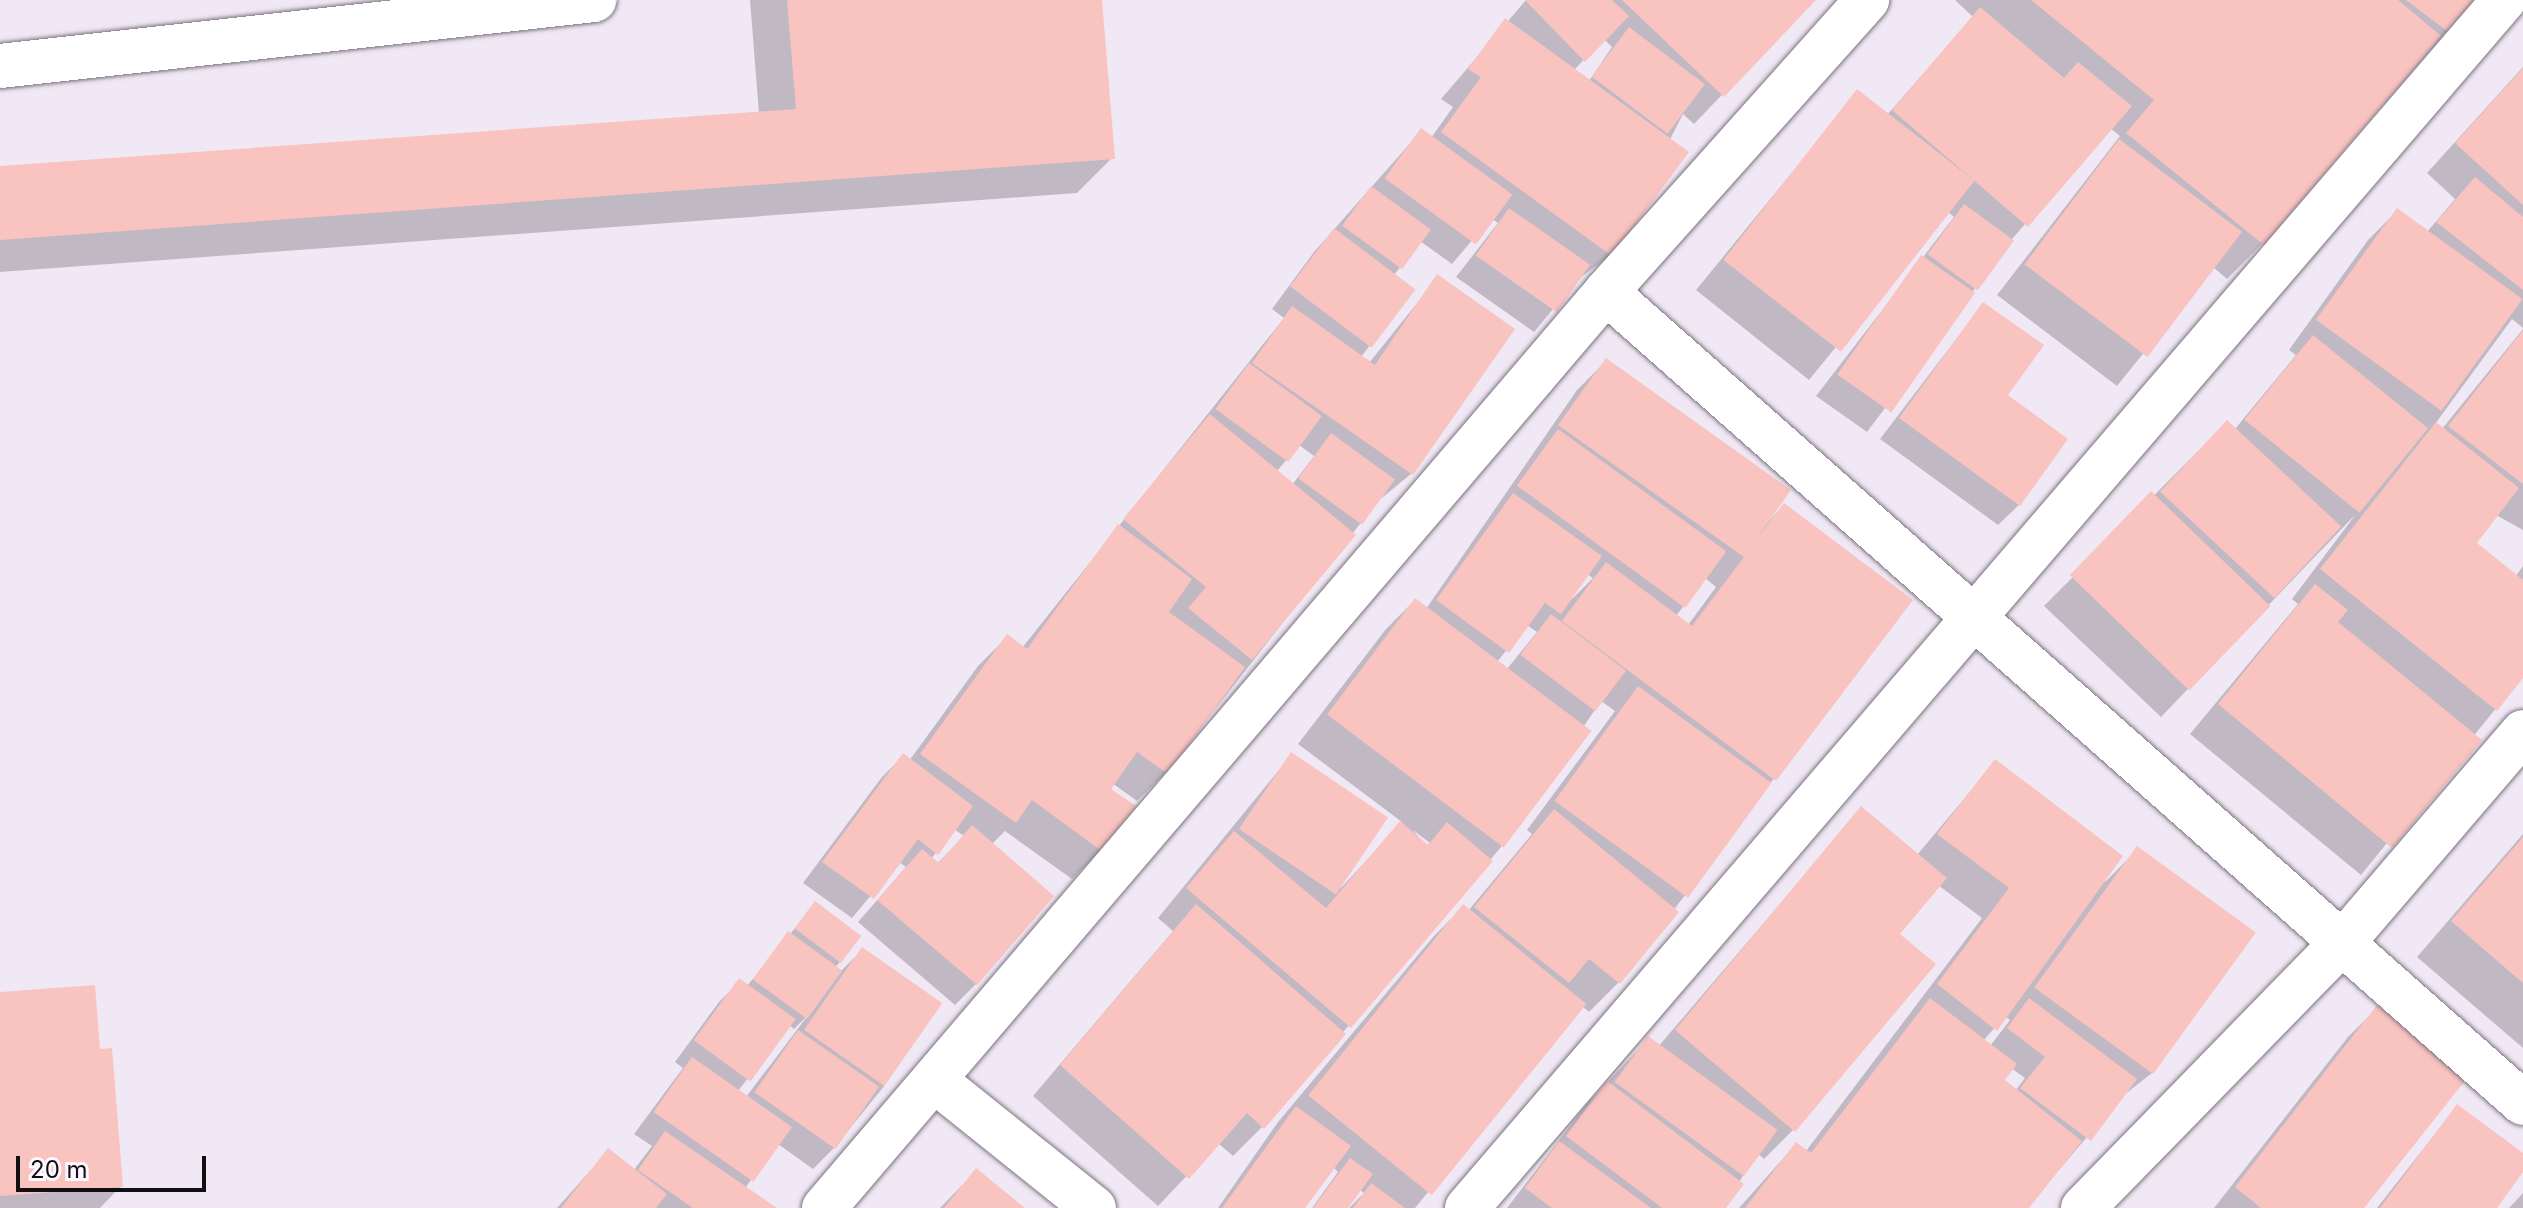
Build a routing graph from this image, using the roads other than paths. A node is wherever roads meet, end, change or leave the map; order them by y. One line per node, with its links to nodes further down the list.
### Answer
1 (594, 0): 4 (street)
2 (1867, 0): 5 (street)
3 (2504, 0): 6 (street)
4 (0, 66)
5 (1606, 292): 6 (street); 9 (street)
6 (1972, 614): 8 (street); 13 (street)
7 (2523, 732): 8 (street)
8 (2344, 941): 10 (street); 14 (street)
9 (934, 1080): 11 (street); 12 (street)
10 (2523, 1103)
11 (824, 1208)
12 (1094, 1208)
13 (1467, 1208)
14 (2083, 1208)

